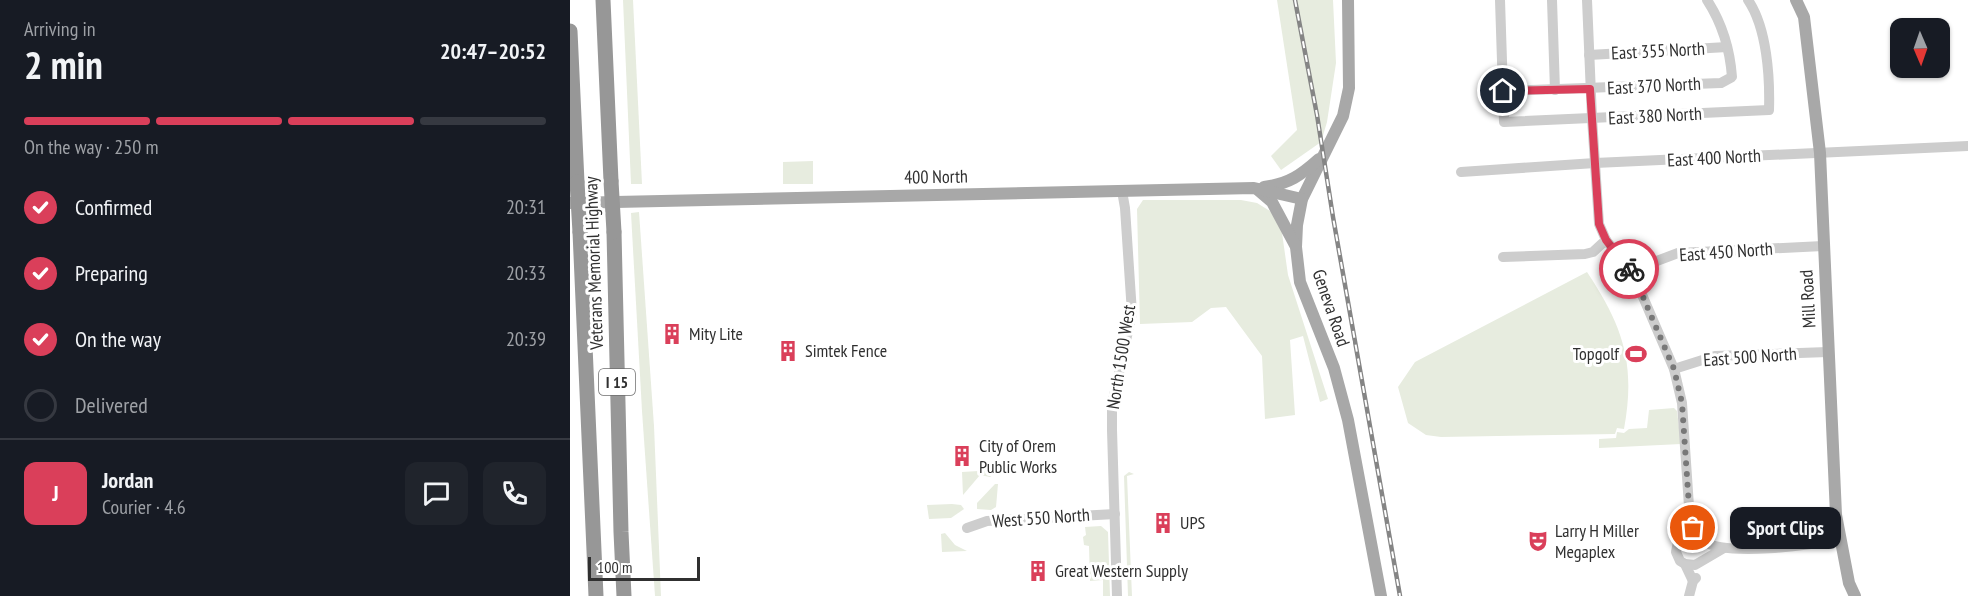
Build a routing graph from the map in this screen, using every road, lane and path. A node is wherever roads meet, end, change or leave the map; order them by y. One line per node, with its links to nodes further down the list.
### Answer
1 (603, 0): 35 (highway, Veterans Memorial Highway / I 15, bridge)
2 (1348, 0): 18 (main road, Geneva Road)
3 (1500, 0): 14 (street)
4 (1552, 0): 13 (street)
5 (1587, 0): 11 (street)
6 (1707, 0): 10 (street)
7 (1748, 0): 15 (street, East 380 North)
8 (1796, 0): 17 (main road, Mill Road)
9 (570, 31): 39 (highway, Veterans Memorial Highway / I 15, bridge)
10 (1726, 47): 11 (street, East 355 North); 12 (street, East 370 North)
11 (1589, 55): 12 (street)
12 (1590, 89): 13 (street, East 370 North); 15 (street)
13 (1555, 90): 14 (street, East 370 North)
14 (1503, 91): 15 (street, East 380 North)
15 (1592, 118): 19 (street)
16 (1968, 146): 17 (street, East 400 North)
17 (1820, 153): 19 (street, East 400 North); 26 (main road, Mill Road)
18 (1323, 156): 21 (main road); 23 (main road, Geneva Road)
19 (1595, 163): 20 (street, East 400 North); 25 (street)
20 (1461, 172)
21 (1254, 188): 22 (main road, 400 North); 23 (main road, 400 North); 27 (main road)
22 (1122, 191): 24 (main road, 400 North); 32 (street, North 1500 West)
23 (1302, 199): 27 (main road, Geneva Road)
24 (570, 203)
25 (1606, 240): 28 (street); 29 (street)
26 (1823, 246): 29 (street, East 450 North); 30 (main road, Mill Road)
27 (1296, 247): 49 (main road, Geneva Road)
28 (1503, 257)
29 (1634, 276): 31 (street)
30 (1828, 352): 31 (street, East 500 North); 37 (main road, Mill Road)
31 (1674, 369): 33 (street)
32 (1115, 514): 34 (street, West 550 North); 48 (street, North 1500 West)
33 (1690, 521): 36 (street); 38 (street)
34 (967, 528)
35 (621, 532): 46 (highway, Veterans Memorial Highway / I 15); 47 (highway)
36 (1701, 539): 38 (street); 40 (street); 41 (street)
37 (1841, 539): 40 (street); 51 (main road, Mill Road)
38 (1678, 542): 42 (street)
39 (594, 547): 44 (highway); 45 (highway, Veterans Memorial Highway / I 15)
40 (1724, 548): 41 (street)
41 (1701, 561): 42 (street); 43 (street)
42 (1684, 564): 43 (street)
43 (1693, 581): 50 (street)
44 (589, 596)
45 (596, 596)
46 (624, 596)
47 (633, 596)
48 (1117, 596)
49 (1381, 596)
50 (1689, 596)
51 (1855, 596)

